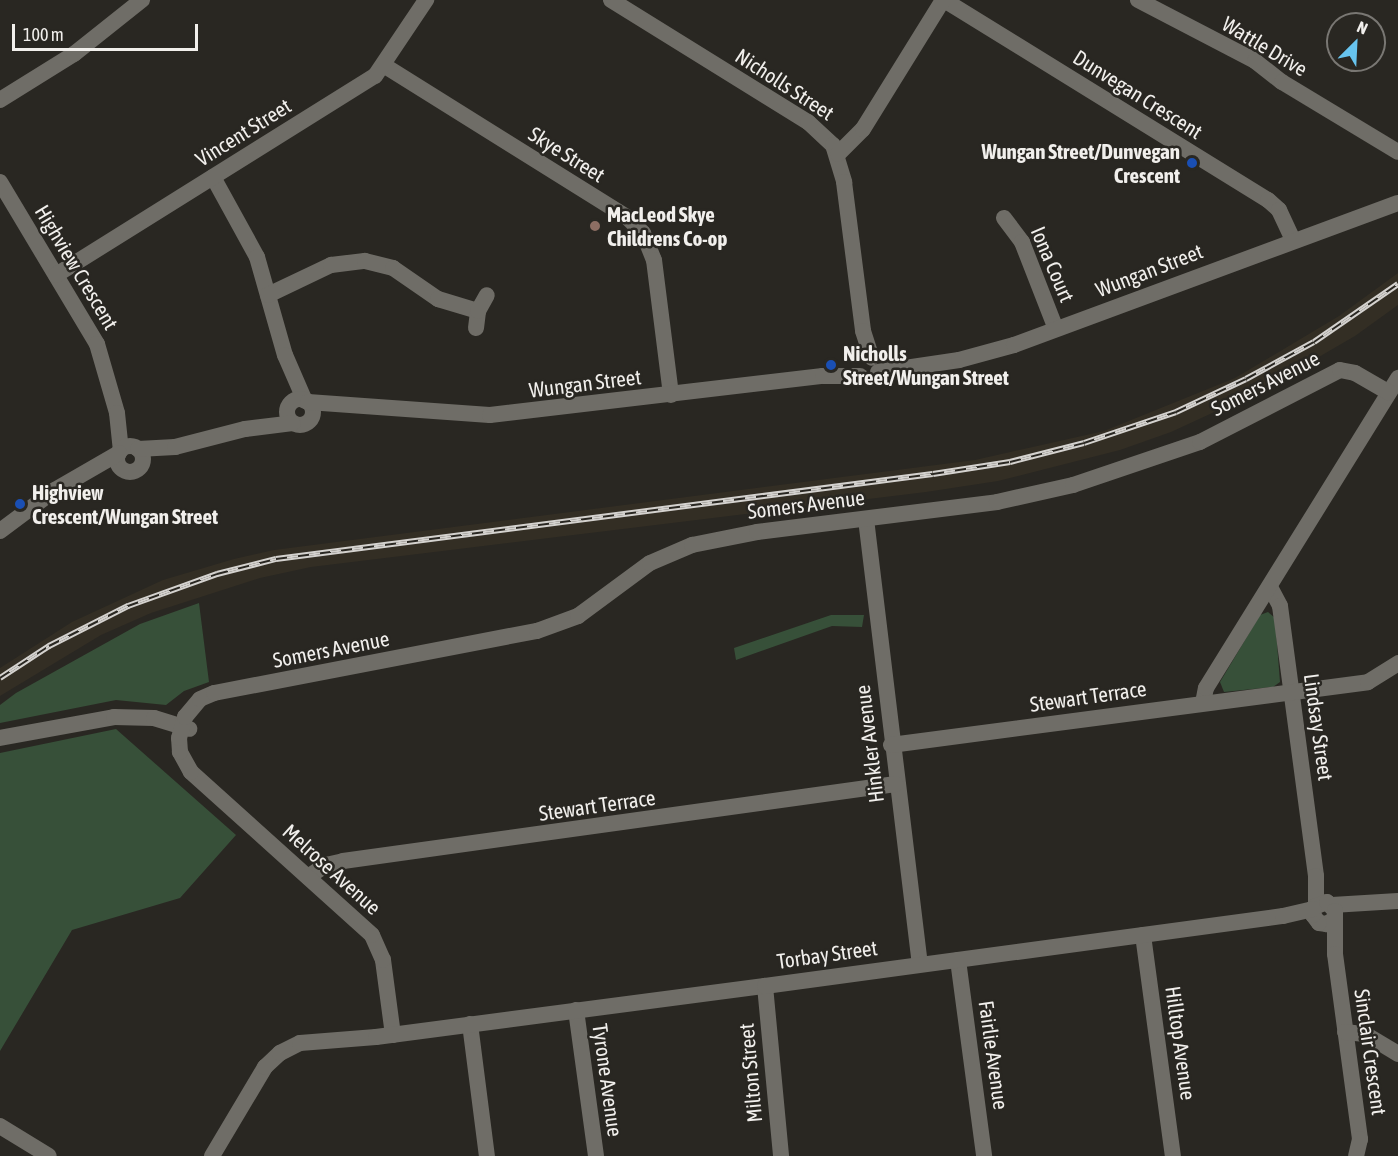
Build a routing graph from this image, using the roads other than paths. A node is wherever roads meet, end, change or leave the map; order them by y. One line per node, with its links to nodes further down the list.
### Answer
1 (141, 0): 8 (street)
2 (426, 0): 7 (street, Vincent Street)
3 (611, 0): 10 (street, Nicholls Street)
4 (944, 0): 6 (street, Dunvegan Crescent); 10 (street)
5 (1138, 0): 9 (street, Wattle Drive)
6 (962, 5): 15 (street, Dunvegan Crescent)
7 (385, 66): 11 (street, Vincent Street); 23 (street, Skye Street)
8 (0, 99)
9 (1398, 152)
10 (837, 154): 20 (street, Nicholls Street)
11 (213, 177): 16 (street, Vincent Street); 18 (street)
12 (0, 182): 16 (street, Highview Crescent)
13 (1398, 203): 15 (street, Wungan Street)
14 (1004, 218): 19 (street, Iona Court)
15 (1293, 240): 19 (street, Wungan Street)
16 (56, 275): 26 (street, Highview Crescent)
17 (488, 295): 18 (street)
18 (268, 296): 24 (street)
19 (1056, 329): 20 (street, Wungan Street)
20 (867, 365): 23 (street, Wungan Street)
21 (1398, 378): 22 (street)
22 (1389, 393): 28 (street, Somers Avenue); 30 (street)
23 (671, 395): 24 (street, Wungan Street)
24 (299, 410): 25 (street, Wungan Street)
25 (175, 447): 26 (street, Wungan Street); 27 (street, Wungan Street)
26 (127, 454): 27 (street, Highview Crescent); 29 (street, Wungan Street)
27 (141, 466)
28 (866, 519): 34 (street, Somers Avenue); 36 (street, Hinkler Avenue)
29 (0, 531)
30 (1270, 587): 32 (street, Lindsay Street); 33 (street)
31 (1398, 663): 32 (street, Stewart Terrace)
32 (1292, 691): 33 (street, Stewart Terrace); 40 (street, Lindsay Street)
33 (1210, 702): 36 (street, Stewart Terrace)
34 (184, 733): 35 (street); 38 (street, Melrose Avenue)
35 (0, 738)
36 (891, 745): 37 (street, Hinkler Avenue)
37 (896, 784): 38 (street, Stewart Terrace); 43 (street, Hinkler Avenue)
38 (308, 878): 48 (street, Melrose Avenue)
39 (1398, 901): 40 (street, Torbay Street)
40 (1324, 912): 41 (street, Torbay Street); 47 (street, Sinclair Crescent)
41 (1143, 935): 42 (street, Torbay Street); 59 (street, Hilltop Avenue)
42 (958, 960): 43 (street, Torbay Street); 58 (street, Fairlie Avenue)
43 (920, 964): 44 (street, Torbay Street)
44 (765, 986): 45 (street, Torbay Street); 57 (street, Milton Street)
45 (576, 1010): 46 (street, Torbay Street); 56 (street, Tyrone Avenue)
46 (470, 1024): 48 (street, Torbay Street); 55 (street)
47 (1346, 1032): 50 (street); 60 (street, Sinclair Crescent)
48 (384, 1036): 49 (street, Torbay Street)
49 (292, 1051): 53 (street); 54 (street)
50 (1398, 1054)
51 (0, 1126): 52 (street)
52 (49, 1156)
53 (212, 1156)
54 (221, 1156)
55 (487, 1156)
56 (596, 1156)
57 (781, 1156)
58 (984, 1156)
59 (1173, 1156)
60 (1356, 1156)

